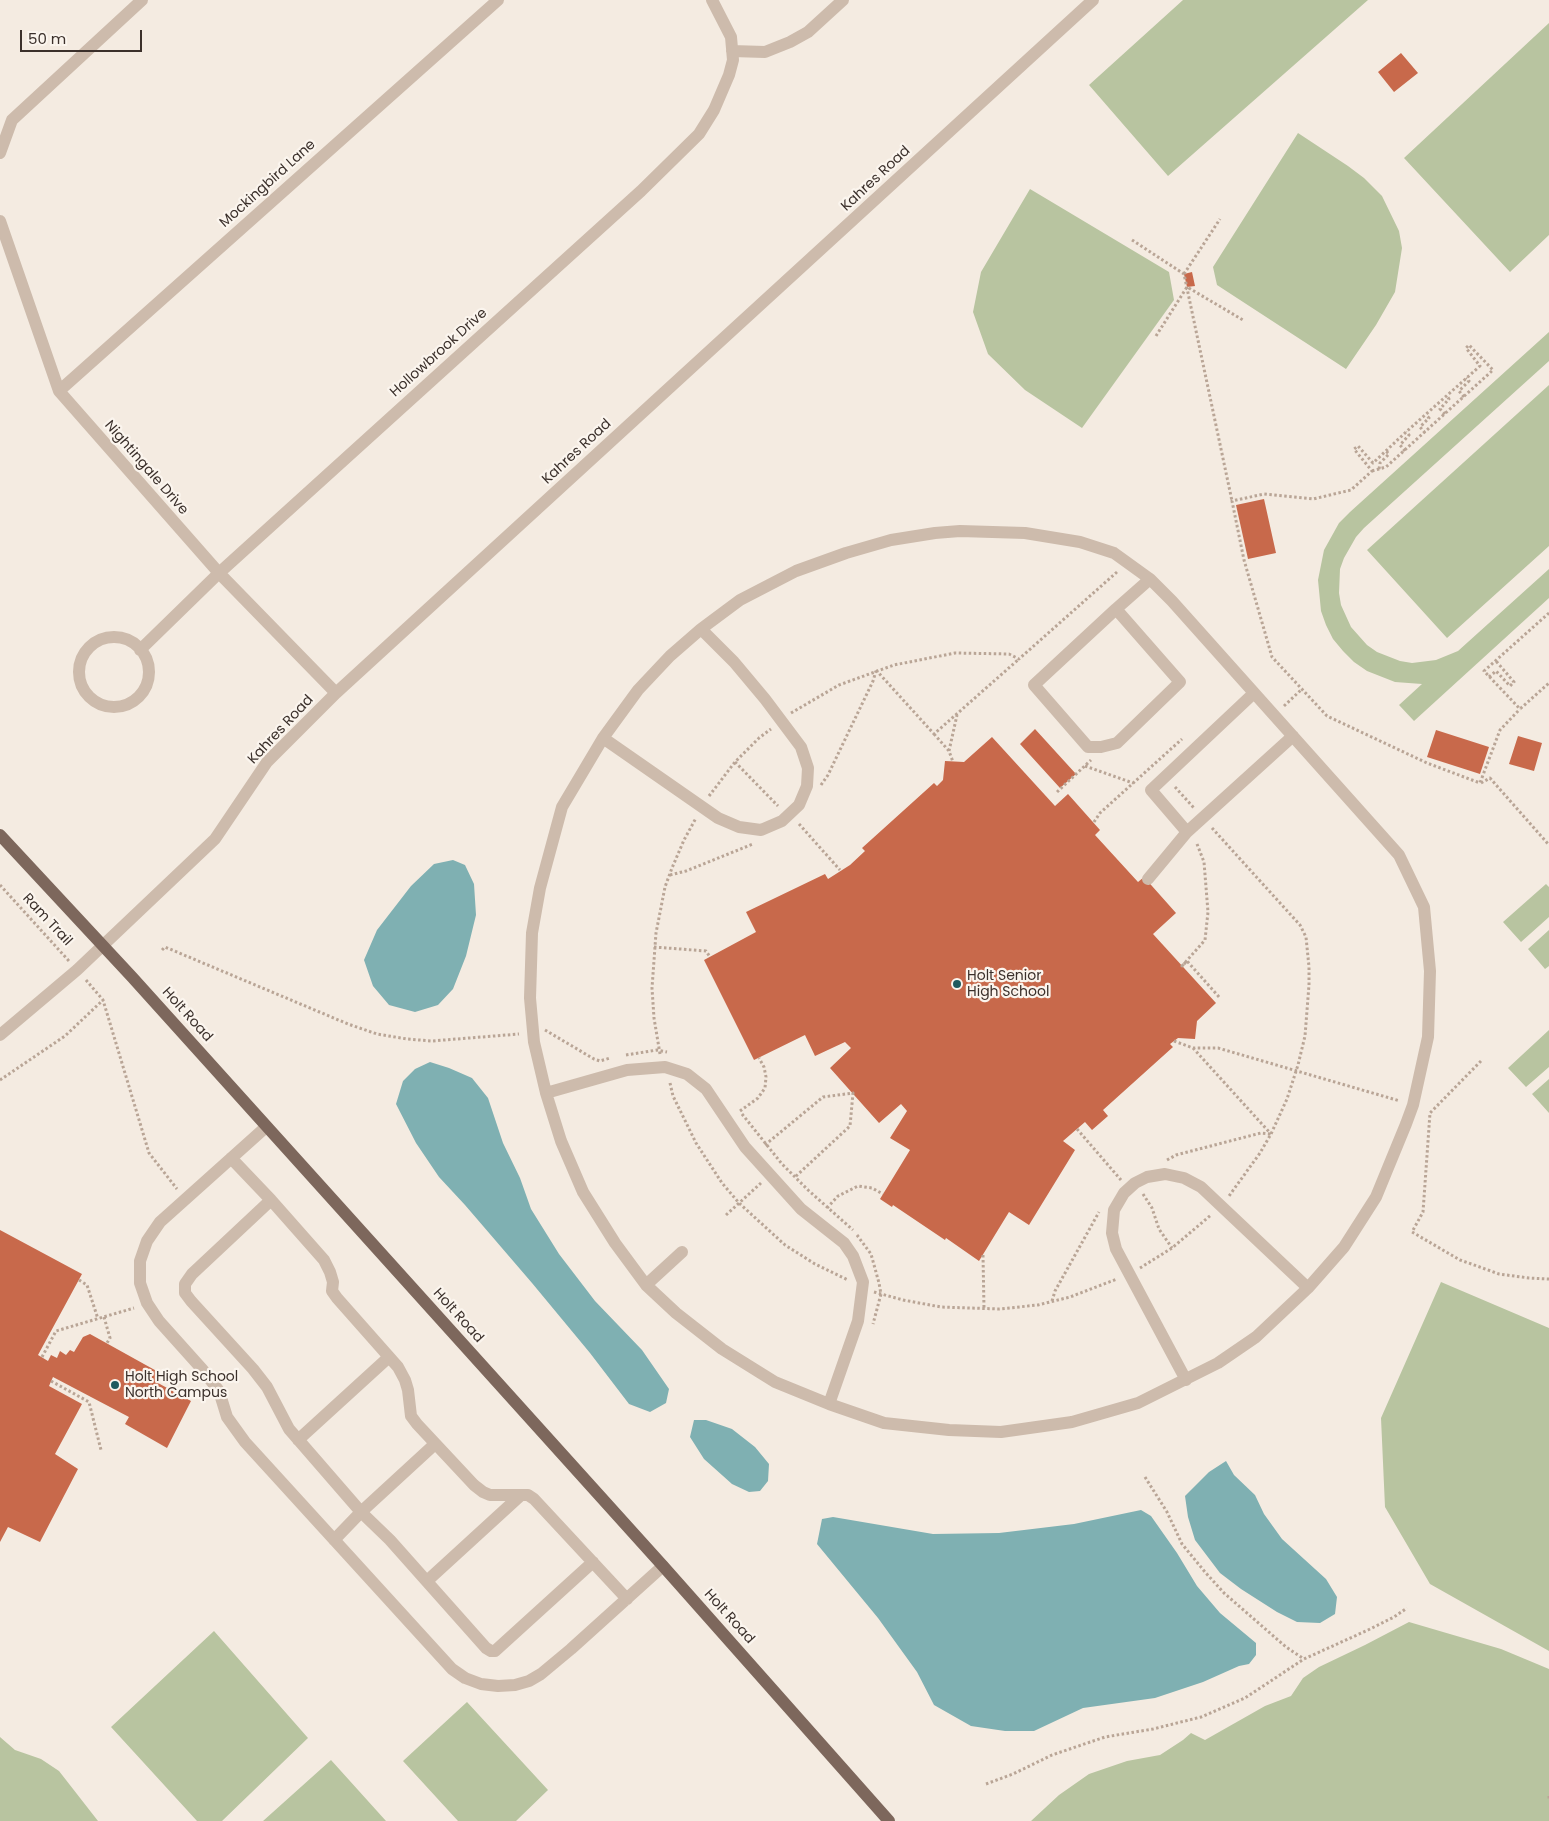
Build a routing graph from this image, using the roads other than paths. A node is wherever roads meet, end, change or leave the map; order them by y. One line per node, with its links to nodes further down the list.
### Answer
1 (142, 0): 7 (street)
2 (498, 0): 9 (street, Mockingbird Lane)
3 (712, 0): 6 (street)
4 (843, 0): 6 (street)
5 (1093, 0): 15 (street, Kahres Road)
6 (733, 56): 10 (street, Hollowbrook Drive)
7 (0, 153)
8 (0, 221): 9 (street, Nightingale Drive)
9 (59, 391): 10 (street, Nightingale Drive)
10 (219, 573): 14 (street, Hollowbrook Drive); 15 (street, Nightingale Drive)
11 (1150, 579): 12 (street); 13 (street); 16 (street)
12 (1116, 609): 12 (street)
13 (702, 630): 18 (street); 18 (street)
14 (140, 650): 14 (street)
15 (336, 693): 22 (street, Kahres Road)
16 (1254, 693): 17 (street); 19 (street)
17 (1293, 736): 19 (street); 30 (street)
18 (603, 738): 24 (street)
19 (1187, 832): 21 (street)
20 (0, 835): 22 (main road, Holt Road)
21 (1148, 879)
22 (103, 946): 23 (street, Kahres Road); 25 (main road, Holt Road)
23 (0, 1035)
24 (546, 1093): 29 (street); 33 (street)
25 (266, 1126): 26 (street); 40 (main road, Holt Road)
26 (231, 1158): 27 (street); 38 (street)
27 (271, 1200): 31 (street); 34 (street)
28 (682, 1252): 29 (street)
29 (646, 1285): 33 (street)
30 (1308, 1288): 32 (street); 32 (street)
31 (389, 1357): 34 (street); 35 (street)
32 (1186, 1380): 33 (street)
33 (829, 1404)
34 (298, 1440): 37 (street)
35 (435, 1444): 36 (street); 37 (street)
36 (521, 1495): 39 (street); 41 (street)
37 (361, 1512): 38 (street); 41 (street)
38 (334, 1540): 42 (street)
39 (593, 1562): 41 (street); 42 (street)
40 (663, 1566): 42 (street); 43 (main road, Holt Road)
41 (427, 1581)
42 (627, 1599)
43 (889, 1821)

